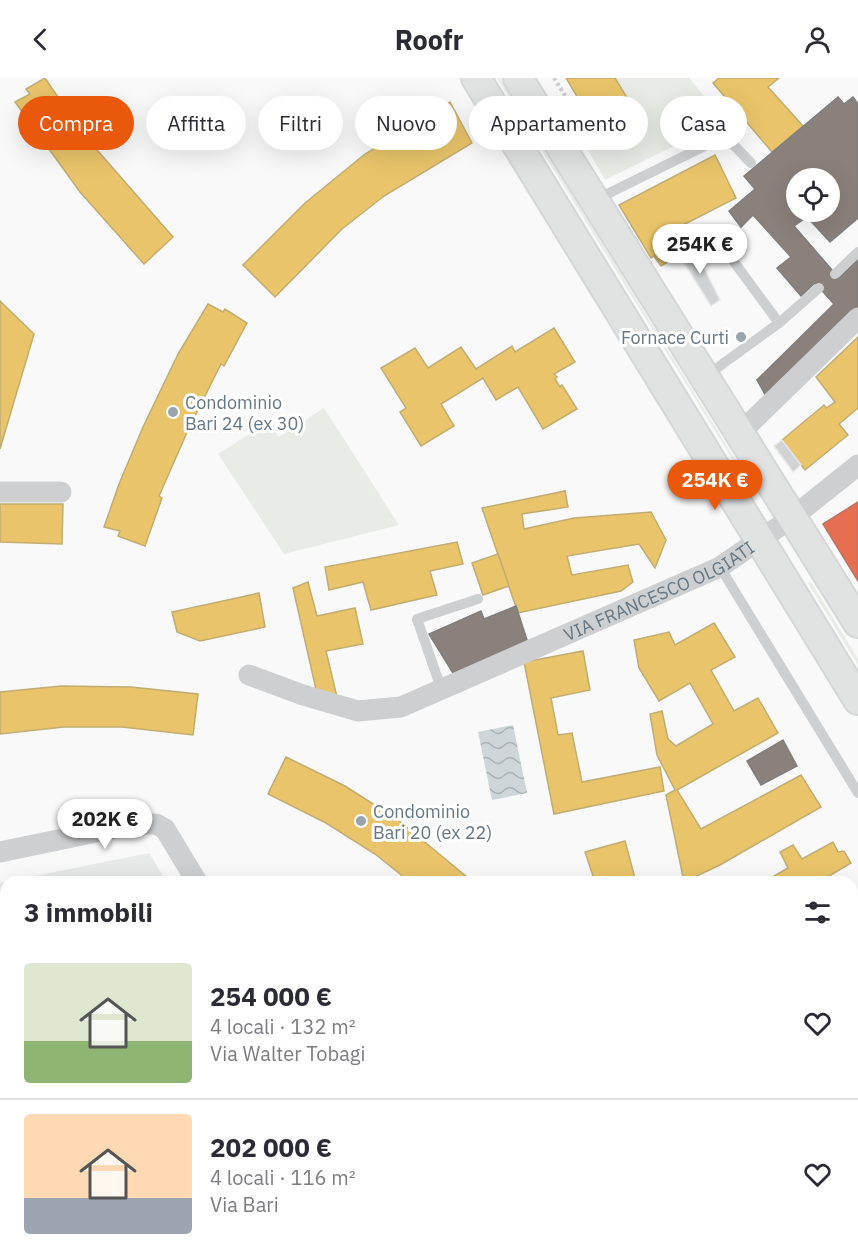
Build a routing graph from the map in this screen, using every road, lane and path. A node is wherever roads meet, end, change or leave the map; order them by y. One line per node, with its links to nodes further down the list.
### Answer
1 (476, 78): 19 (street)
2 (518, 78): 6 (street)
3 (554, 78): 4 (path)
4 (565, 96)
5 (751, 163): 6 (lane)
6 (595, 200): 13 (street)
7 (712, 232): 12 (lane)
8 (858, 252): 9 (lane)
9 (835, 274)
10 (819, 288): 12 (lane)
11 (858, 318): 14 (street)
12 (779, 323): 13 (lane)
13 (706, 376): 14 (street)
14 (741, 432): 18 (street)
15 (858, 465): 18 (street, VIA FRANCESCO OLGIATI)
16 (0, 492): 17 (street)
17 (61, 492)
18 (793, 517): 19 (street, VIA FRANCESCO OLGIATI); 22 (street)
19 (760, 540): 20 (street, VIA FRANCESCO OLGIATI); 25 (street)
20 (720, 567): 24 (street, VIA FRANCESCO OLGIATI); 26 (lane)
21 (478, 599): 24 (lane)
22 (858, 623)
23 (249, 675): 24 (street, VIA FRANCESCO OLGIATI)
24 (441, 688)
25 (858, 700)
26 (858, 793)
27 (0, 852): 28 (street)
28 (194, 876)

